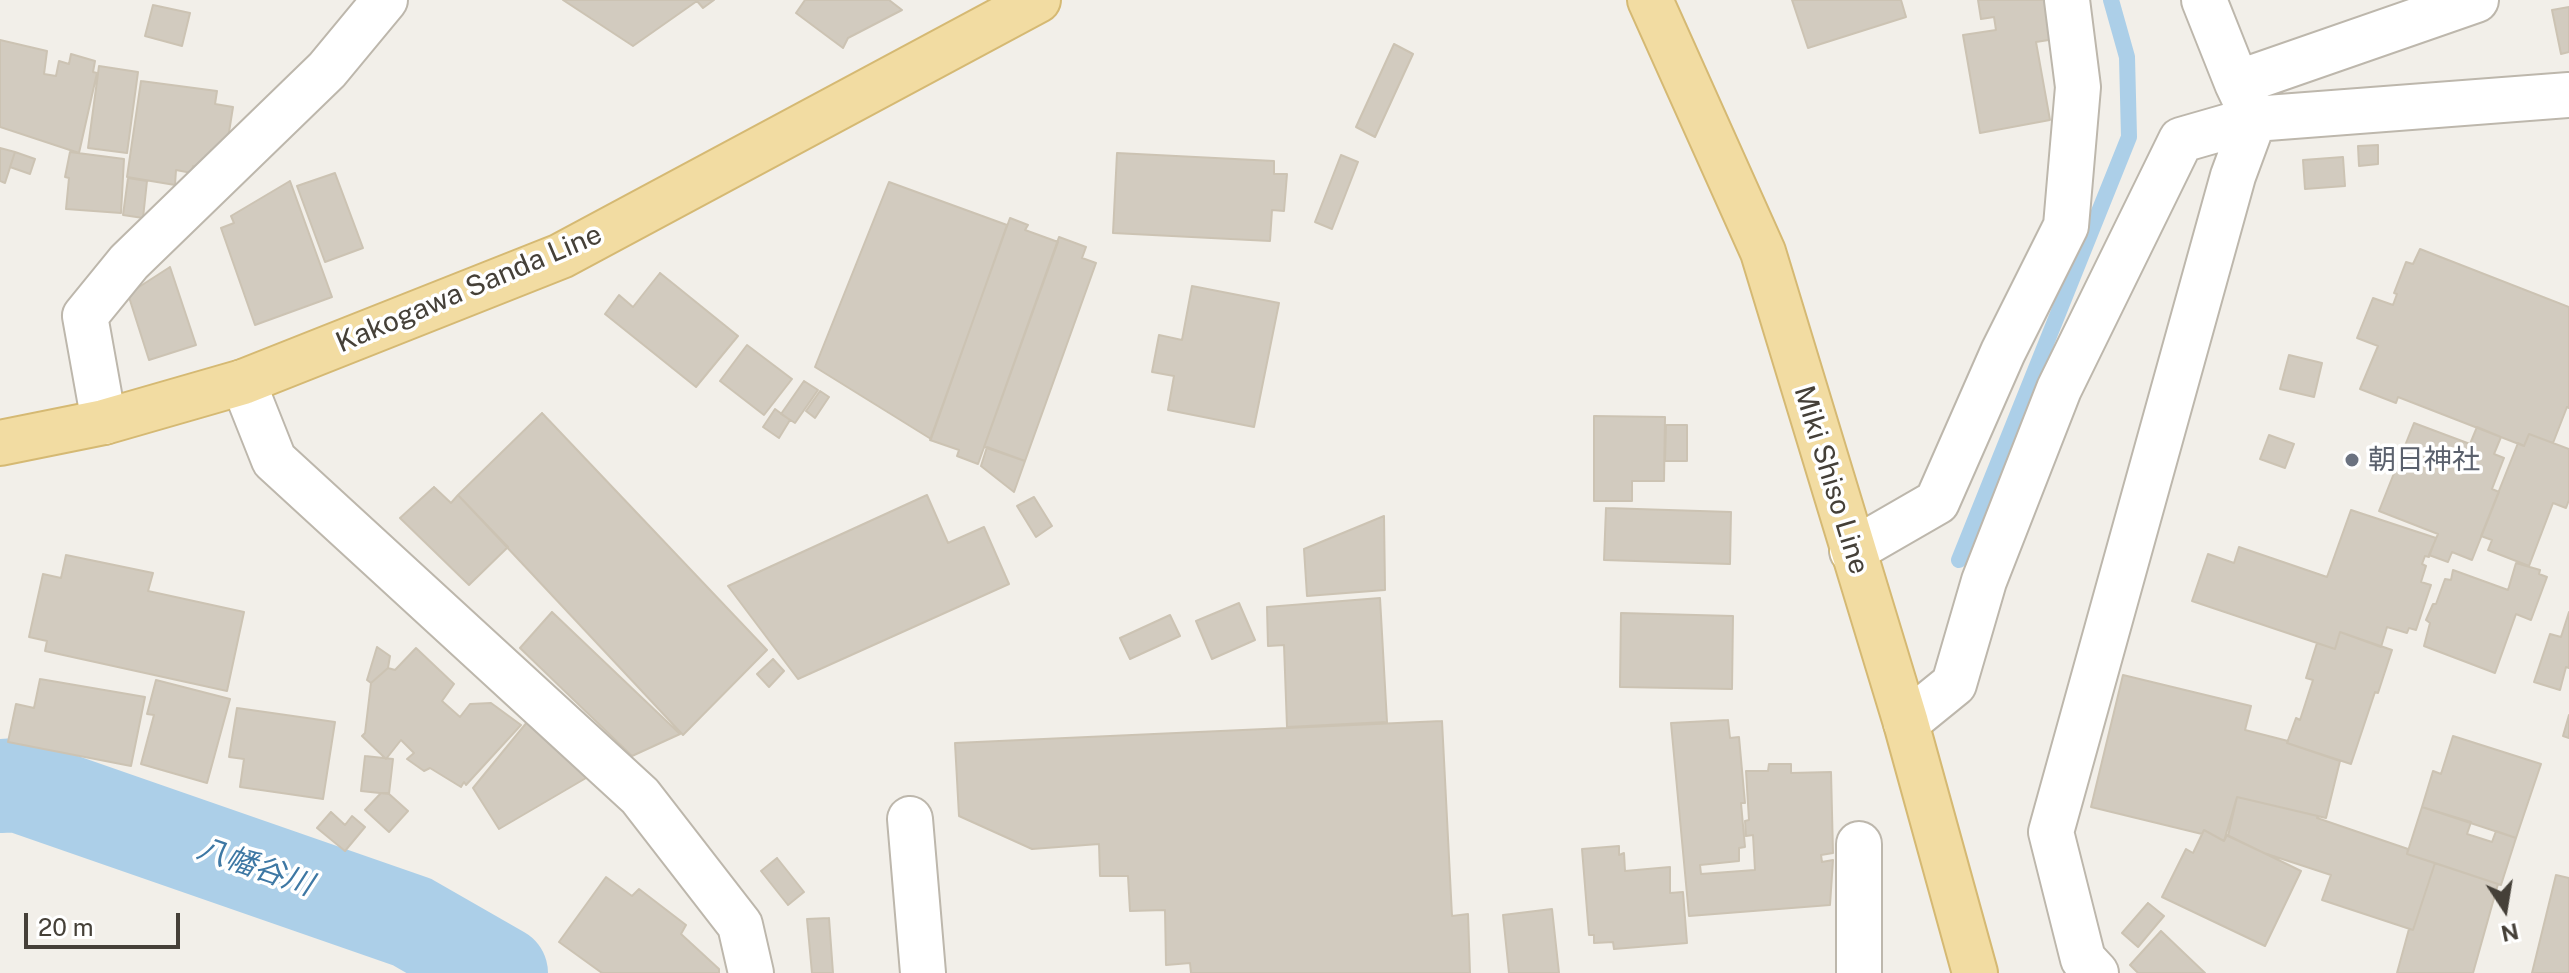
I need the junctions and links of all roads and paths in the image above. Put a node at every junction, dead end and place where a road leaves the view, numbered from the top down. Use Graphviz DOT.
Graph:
graph roads {
  1 [pos="385,0"];
  2 [pos="1038,0"];
  3 [pos="1650,0"];
  4 [pos="2067,0"];
  5 [pos="2204,0"];
  6 [pos="2476,0"];
  7 [pos="2569,95"];
  8 [pos="2246,101"];
  9 [pos="243,382"];
  10 [pos="104,422"];
  11 [pos="0,443"];
  12 [pos="1852,551"];
  13 [pos="1906,723"];
  14 [pos="910,819"];
  15 [pos="1859,844"];
  16 [pos="751,973"];
  17 [pos="923,973"];
  18 [pos="1859,973"];
  19 [pos="1975,973"];
  20 [pos="2096,973"];
  1 -- 10 [label="street"];
  2 -- 9 [label="main road, Kakogawa Sanda Line"];
  3 -- 12 [label="main road, Miki Shiso Line"];
  4 -- 12 [label="street"];
  5 -- 8 [label="street"];
  6 -- 8 [label="street"];
  7 -- 8 [label="street"];
  8 -- 13 [label="street"];
  8 -- 20 [label="street"];
  9 -- 10 [label="main road, Kakogawa Sanda Line"];
  9 -- 16 [label="street"];
  10 -- 11 [label="main road, Kakogawa Sanda Line"];
  12 -- 13 [label="main road, Miki Shiso Line"];
  13 -- 19 [label="main road, Miki Shiso Line"];
  14 -- 17 [label="street"];
  15 -- 18 [label="street"];
}
